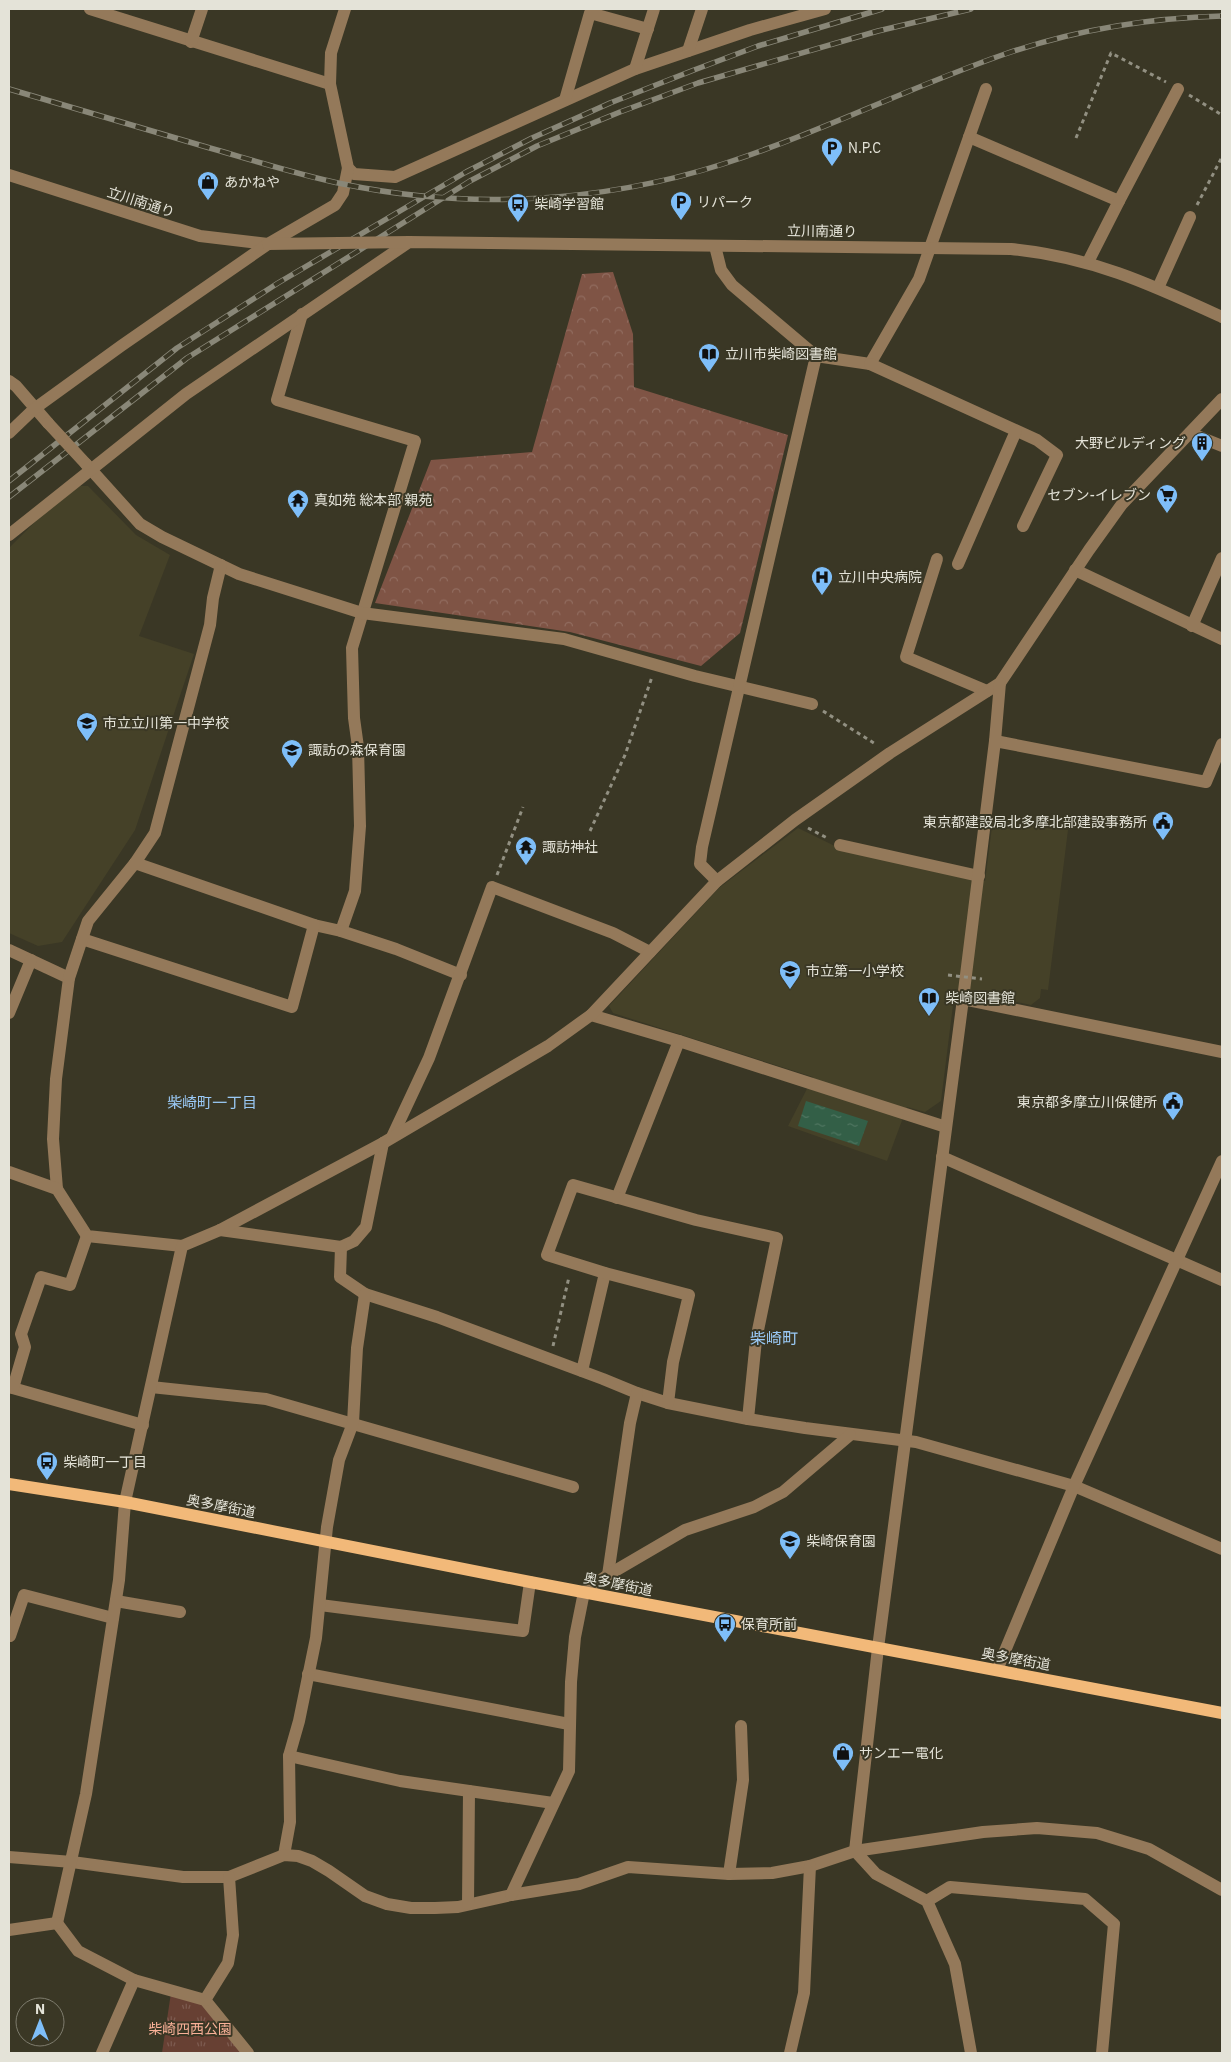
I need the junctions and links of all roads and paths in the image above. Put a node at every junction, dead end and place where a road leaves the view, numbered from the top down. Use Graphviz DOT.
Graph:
graph roads {
  1 [pos="90,9"];
  2 [pos="202,9"];
  3 [pos="345,9"];
  4 [pos="654,9"];
  5 [pos="702,9"];
  6 [pos="825,9"];
  7 [pos="116,13"];
  8 [pos="794,14"];
  9 [pos="648,29"];
  10 [pos="190,42"];
  11 [pos="688,51"];
  12 [pos="1111,53"];
  13 [pos="635,69"];
  14 [pos="330,84"];
  15 [pos="986,89"];
  16 [pos="1178,89"];
  17 [pos="565,100"];
  18 [pos="969,137"];
  19 [pos="1076,138"];
  20 [pos="1222,157"];
  21 [pos="348,168"];
  22 [pos="9,175"];
  23 [pos="1119,201"];
  24 [pos="1190,217"];
  25 [pos="409,242"];
  26 [pos="268,244"];
  27 [pos="715,246"];
  28 [pos="931,248"];
  29 [pos="1088,262"];
  30 [pos="1158,288"];
  31 [pos="302,314"];
  32 [pos="1222,317"];
  33 [pos="816,356"];
  34 [pos="870,364"];
  35 [pos="9,381"];
  36 [pos="1222,399"];
  37 [pos="34,409"];
  38 [pos="1016,431"];
  39 [pos="9,433"];
  40 [pos="1190,433"];
  41 [pos="1222,446"];
  42 [pos="89,467"];
  43 [pos="1023,526"];
  44 [pos="9,535"];
  45 [pos="1222,558"];
  46 [pos="937,560"];
  47 [pos="958,564"];
  48 [pos="221,565"];
  49 [pos="1075,570"];
  50 [pos="362,613"];
  51 [pos="1192,626"];
  52 [pos="1222,639"];
  53 [pos="656,665"];
  54 [pos="1000,683"];
  55 [pos="740,688"];
  56 [pos="986,692"];
  57 [pos="812,704"];
  58 [pos="995,741"];
  59 [pos="1222,744"];
  60 [pos="890,753"];
  61 [pos="523,807"];
  62 [pos="794,820"];
  63 [pos="590,831"];
  64 [pos="840,845"];
  65 [pos="135,863"];
  66 [pos="978,876"];
  67 [pos="717,882"];
  68 [pos="492,887"];
  69 [pos="314,925"];
  70 [pos="341,931"];
  71 [pos="82,939"];
  72 [pos="9,950"];
  73 [pos="650,952"];
  74 [pos="31,960"];
  75 [pos="948,974"];
  76 [pos="461,975"];
  77 [pos="69,978"];
  78 [pos="982,979"];
  79 [pos="963,999"];
  80 [pos="9,1013"];
  81 [pos="591,1014"];
  82 [pos="679,1041"];
  83 [pos="1222,1052"];
  84 [pos="946,1127"];
  85 [pos="388,1140"];
  86 [pos="942,1157"];
  87 [pos="1222,1161"];
  88 [pos="9,1172"];
  89 [pos="57,1189"];
  90 [pos="617,1198"];
  91 [pos="220,1230"];
  92 [pos="87,1236"];
  93 [pos="182,1246"];
  94 [pos="341,1248"];
  95 [pos="1178,1261"];
  96 [pos="572,1264"];
  97 [pos="605,1273"];
  98 [pos="1222,1280"];
  99 [pos="365,1294"];
  100 [pos="549,1358"];
  101 [pos="582,1371"];
  102 [pos="151,1387"];
  103 [pos="11,1388"];
  104 [pos="636,1393"];
  105 [pos="668,1403"];
  106 [pos="748,1419"];
  107 [pos="353,1423"];
  108 [pos="143,1425"];
  109 [pos="850,1435"];
  110 [pos="905,1441"];
  111 [pos="9,1484"];
  112 [pos="1074,1486"];
  113 [pos="573,1487"];
  114 [pos="125,1502"];
  115 [pos="326,1543"];
  116 [pos="1222,1549"];
  117 [pos="608,1575"];
  118 [pos="530,1582"];
  119 [pos="584,1592"];
  120 [pos="116,1601"];
  121 [pos="320,1605"];
  122 [pos="180,1612"];
  123 [pos="114,1618"];
  124 [pos="10,1636"];
  125 [pos="878,1648"];
  126 [pos="997,1670"];
  127 [pos="308,1674"];
  128 [pos="1222,1713"];
  129 [pos="569,1724"];
  130 [pos="741,1726"];
  131 [pos="289,1756"];
  132 [pos="469,1791"];
  133 [pos="554,1803"];
  134 [pos="855,1851"];
  135 [pos="284,1855"];
  136 [pos="9,1857"];
  137 [pos="72,1862"];
  138 [pos="810,1866"];
  139 [pos="729,1874"];
  140 [pos="229,1877"];
  141 [pos="1222,1890"];
  142 [pos="511,1895"];
  143 [pos="927,1901"];
  144 [pos="468,1904"];
  145 [pos="57,1923"];
  146 [pos="9,1930"];
  147 [pos="134,1980"];
  148 [pos="205,2000"];
  149 [pos="102,2053"];
  150 [pos="248,2053"];
  151 [pos="790,2053"];
  152 [pos="971,2053"];
  153 [pos="1102,2053"];
  1 -- 7 [label="street"];
  2 -- 10 [label="street"];
  3 -- 14 [label="street"];
  4 -- 9 [label="street"];
  5 -- 11 [label="street"];
  6 -- 8 [label="street"];
  7 -- 10 [label="street"];
  8 -- 11 [label="street"];
  9 -- 13 [label="street"];
  9 -- 17 [label="street"];
  10 -- 14 [label="street"];
  11 -- 13 [label="street"];
  12 -- 19 [label="path"];
  13 -- 17 [label="street"];
  14 -- 21 [label="street"];
  15 -- 18 [label="street"];
  16 -- 23 [label="street"];
  17 -- 21 [label="street"];
  18 -- 23 [label="street"];
  18 -- 28 [label="street"];
  20 -- 24 [label="path"];
  21 -- 26 [label="street"];
  22 -- 26 [label="street, 立川南通り"];
  23 -- 29 [label="street"];
  24 -- 30 [label="street"];
  25 -- 26 [label="street, 立川南通り, bridge"];
  25 -- 27 [label="street, 立川南通り"];
  25 -- 31 [label="street"];
  26 -- 37 [label="street"];
  27 -- 28 [label="street, 立川南通り"];
  27 -- 33 [label="street"];
  28 -- 29 [label="street, 立川南通り"];
  28 -- 34 [label="street"];
  29 -- 30 [label="street, 立川南通り"];
  30 -- 32 [label="street, 立川南通り"];
  31 -- 42 [label="street"];
  31 -- 50 [label="street"];
  33 -- 34 [label="street"];
  33 -- 55 [label="street"];
  34 -- 38 [label="street"];
  35 -- 37 [label="street"];
  36 -- 40 [label="street"];
  37 -- 39 [label="street"];
  37 -- 42 [label="street, bridge"];
  38 -- 43 [label="street"];
  38 -- 47 [label="street"];
  40 -- 41 [label="street"];
  40 -- 49 [label="street"];
  42 -- 44 [label="street"];
  42 -- 48 [label="street"];
  45 -- 51 [label="street"];
  46 -- 56 [label="street"];
  48 -- 50 [label="street"];
  48 -- 65 [label="street"];
  49 -- 51 [label="street"];
  49 -- 54 [label="street"];
  50 -- 53 [label="street"];
  50 -- 70 [label="street"];
  51 -- 52 [label="street"];
  53 -- 55 [label="street"];
  53 -- 63 [label="path"];
  54 -- 56 [label="street"];
  54 -- 58 [label="street"];
  55 -- 57 [label="street"];
  55 -- 67 [label="street"];
  56 -- 60 [label="street"];
  57 -- 60 [label="path"];
  58 -- 59 [label="street"];
  58 -- 66 [label="street"];
  60 -- 62 [label="street"];
  61 -- 68 [label="path"];
  62 -- 64 [label="path"];
  62 -- 67 [label="street"];
  64 -- 66 [label="street"];
  65 -- 69 [label="street"];
  65 -- 71 [label="street"];
  66 -- 79 [label="street"];
  67 -- 73 [label="street"];
  68 -- 73 [label="street"];
  68 -- 76 [label="street"];
  69 -- 70 [label="street"];
  69 -- 71 [label="street"];
  70 -- 76 [label="street"];
  71 -- 77 [label="street"];
  72 -- 74 [label="street"];
  73 -- 81 [label="street"];
  74 -- 77 [label="street"];
  74 -- 80 [label="street"];
  75 -- 78 [label="path, bridge"];
  76 -- 85 [label="street"];
  77 -- 89 [label="street"];
  79 -- 83 [label="street"];
  79 -- 84 [label="street"];
  81 -- 82 [label="street"];
  81 -- 85 [label="street"];
  82 -- 84 [label="street"];
  82 -- 90 [label="street"];
  84 -- 86 [label="street"];
  85 -- 91 [label="street"];
  85 -- 94 [label="street"];
  86 -- 95 [label="street"];
  86 -- 110 [label="street"];
  87 -- 95 [label="street"];
  88 -- 89 [label="street"];
  89 -- 92 [label="street"];
  90 -- 96 [label="street"];
  90 -- 106 [label="street"];
  91 -- 93 [label="street"];
  91 -- 94 [label="street"];
  92 -- 93 [label="street"];
  92 -- 103 [label="street"];
  93 -- 102 [label="street"];
  94 -- 99 [label="street"];
  95 -- 98 [label="street"];
  95 -- 112 [label="street"];
  96 -- 97 [label="street"];
  96 -- 100 [label="path"];
  97 -- 101 [label="street"];
  97 -- 105 [label="street"];
  99 -- 100 [label="street"];
  99 -- 107 [label="street"];
  100 -- 101 [label="street"];
  101 -- 104 [label="street"];
  102 -- 107 [label="street"];
  102 -- 108 [label="street"];
  103 -- 108 [label="street"];
  104 -- 105 [label="street"];
  104 -- 117 [label="street"];
  105 -- 106 [label="street"];
  106 -- 109 [label="street"];
  107 -- 113 [label="street"];
  107 -- 115 [label="street"];
  108 -- 114 [label="street"];
  109 -- 110 [label="street"];
  109 -- 117 [label="street"];
  110 -- 112 [label="street"];
  110 -- 125 [label="street"];
  111 -- 114 [label="main road, 奥多摩街道"];
  112 -- 116 [label="street"];
  112 -- 126 [label="street"];
  114 -- 115 [label="main road, 奥多摩街道"];
  114 -- 120 [label="street"];
  115 -- 118 [label="main road, 奥多摩街道"];
  115 -- 121 [label="street"];
  117 -- 119 [label="street"];
  118 -- 119 [label="main road, 奥多摩街道"];
  118 -- 121 [label="street"];
  119 -- 125 [label="main road, 奥多摩街道"];
  119 -- 129 [label="street"];
  120 -- 122 [label="street"];
  120 -- 123 [label="street"];
  121 -- 127 [label="street"];
  123 -- 124 [label="street"];
  123 -- 137 [label="street"];
  125 -- 126 [label="main road, 奥多摩街道"];
  125 -- 134 [label="street"];
  126 -- 128 [label="main road, 奥多摩街道"];
  127 -- 129 [label="street"];
  127 -- 131 [label="street"];
  129 -- 133 [label="street"];
  130 -- 139 [label="street"];
  131 -- 132 [label="street"];
  131 -- 135 [label="street"];
  132 -- 133 [label="street"];
  132 -- 144 [label="street"];
  133 -- 142 [label="street"];
  134 -- 138 [label="street"];
  134 -- 141 [label="street"];
  134 -- 143 [label="street"];
  135 -- 140 [label="street"];
  135 -- 144 [label="street"];
  136 -- 137 [label="street"];
  137 -- 140 [label="street"];
  137 -- 145 [label="street"];
  138 -- 139 [label="street"];
  138 -- 151 [label="street"];
  139 -- 142 [label="street"];
  140 -- 148 [label="street"];
  142 -- 144 [label="street"];
  143 -- 152 [label="street"];
  143 -- 153 [label="street"];
  145 -- 146 [label="street"];
  145 -- 147 [label="street"];
  147 -- 148 [label="street"];
  147 -- 149 [label="street"];
  148 -- 150 [label="street"];
}
